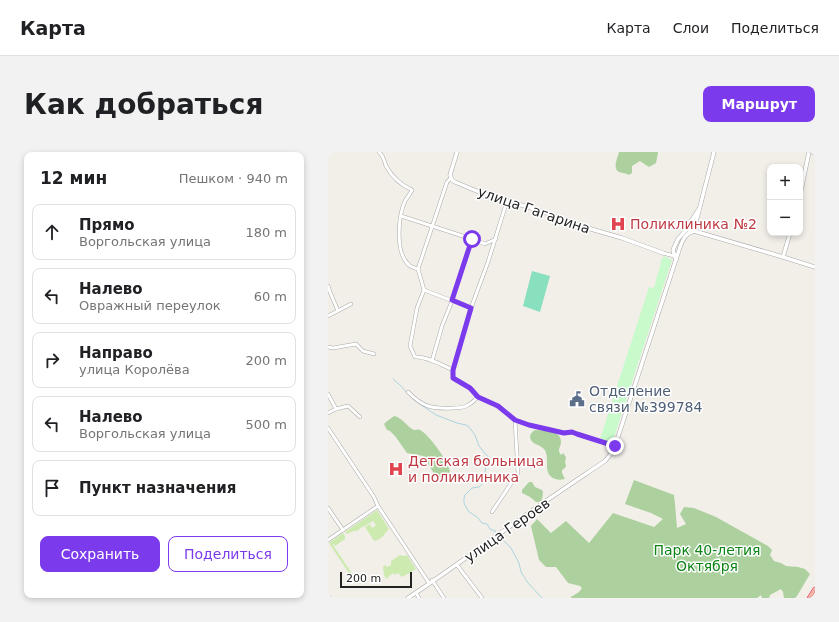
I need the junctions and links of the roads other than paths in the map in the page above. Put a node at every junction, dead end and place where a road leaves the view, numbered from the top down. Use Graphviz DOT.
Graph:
graph roads {
  1 [pos="379,152"];
  2 [pos="457,152"];
  3 [pos="714,152"];
  4 [pos="811,152"];
  5 [pos="815,153"];
  6 [pos="451,178"];
  7 [pos="803,183"];
  8 [pos="507,201"];
  9 [pos="700,208"];
  10 [pos="401,216"];
  11 [pos="690,223"];
  12 [pos="432,226"];
  13 [pos="692,229"];
  14 [pos="789,236"];
  15 [pos="472,239"];
  16 [pos="496,239"];
  17 [pos="680,247"];
  18 [pos="673,250"];
  19 [pos="663,254"];
  20 [pos="675,257"];
  21 [pos="783,257"];
  22 [pos="815,267"];
  23 [pos="418,269"];
  24 [pos="328,286"];
  25 [pos="424,290"];
  26 [pos="452,300"];
  27 [pos="351,304"];
  28 [pos="471,308"];
  29 [pos="338,311"];
  30 [pos="328,316"];
  31 [pos="328,347"];
  32 [pos="374,354"];
  33 [pos="432,361"];
  34 [pos="453,370"];
  35 [pos="408,392"];
  36 [pos="328,394"];
  37 [pos="478,397"];
  38 [pos="336,409"];
  39 [pos="328,414"];
  40 [pos="360,417"];
  41 [pos="515,420"];
  42 [pos="328,428"];
  43 [pos="615,446"];
  44 [pos="378,506"];
  45 [pos="328,508"];
  46 [pos="492,512"];
  47 [pos="343,530"];
  48 [pos="328,540"];
  49 [pos="457,565"];
  50 [pos="431,582"];
  51 [pos="815,590"];
  52 [pos="416,593"];
  53 [pos="408,598"];
  54 [pos="419,598"];
  55 [pos="444,598"];
  56 [pos="482,598"];
  57 [pos="810,598"];
  1 -- 10 [label="street"];
  2 -- 6 [label="street"];
  3 -- 9 [label="street"];
  4 -- 5 [label="street"];
  4 -- 7 [label="street"];
  6 -- 8 [label="street, улица Гагарина"];
  6 -- 12 [label="street"];
  8 -- 16 [label="street"];
  8 -- 19 [label="street, улица Гагарина"];
  9 -- 11 [label="street"];
  9 -- 13 [label="street"];
  10 -- 12 [label="street"];
  10 -- 23 [label="street"];
  11 -- 13 [label="street"];
  11 -- 13 [label="street"];
  12 -- 15 [label="street"];
  12 -- 23 [label="street"];
  13 -- 17 [label="street"];
  13 -- 18 [label="street"];
  13 -- 21 [label="street"];
  14 -- 21 [label="street"];
  15 -- 16 [label="street"];
  15 -- 26 [label="street"];
  16 -- 28 [label="street"];
  17 -- 18 [label="street"];
  17 -- 20 [label="street"];
  18 -- 19 [label="street"];
  18 -- 20 [label="street"];
  19 -- 20 [label="street, улица Гагарина"];
  20 -- 43 [label="street"];
  21 -- 22 [label="street"];
  23 -- 25 [label="street"];
  24 -- 29 [label="street"];
  25 -- 26 [label="street"];
  25 -- 33 [label="street"];
  26 -- 28 [label="street"];
  26 -- 33 [label="street"];
  27 -- 29 [label="street"];
  28 -- 34 [label="street"];
  29 -- 30 [label="street"];
  31 -- 32 [label="street"];
  33 -- 34 [label="street"];
  34 -- 37 [label="street"];
  35 -- 37 [label="street"];
  36 -- 38 [label="street"];
  37 -- 41 [label="street"];
  38 -- 39 [label="street"];
  38 -- 40 [label="street"];
  41 -- 43 [label="street"];
  41 -- 46 [label="street"];
  42 -- 44 [label="street"];
  43 -- 49 [label="street, улица Героев"];
  44 -- 47 [label="street"];
  44 -- 50 [label="street"];
  45 -- 47 [label="street"];
  47 -- 48 [label="street"];
  49 -- 50 [label="street, улица Героев"];
  49 -- 56 [label="street"];
  50 -- 52 [label="street, улица Героев"];
  50 -- 55 [label="street"];
  51 -- 57 [label="highway"];
  52 -- 53 [label="street, улица Героев"];
  52 -- 54 [label="street"];
}
